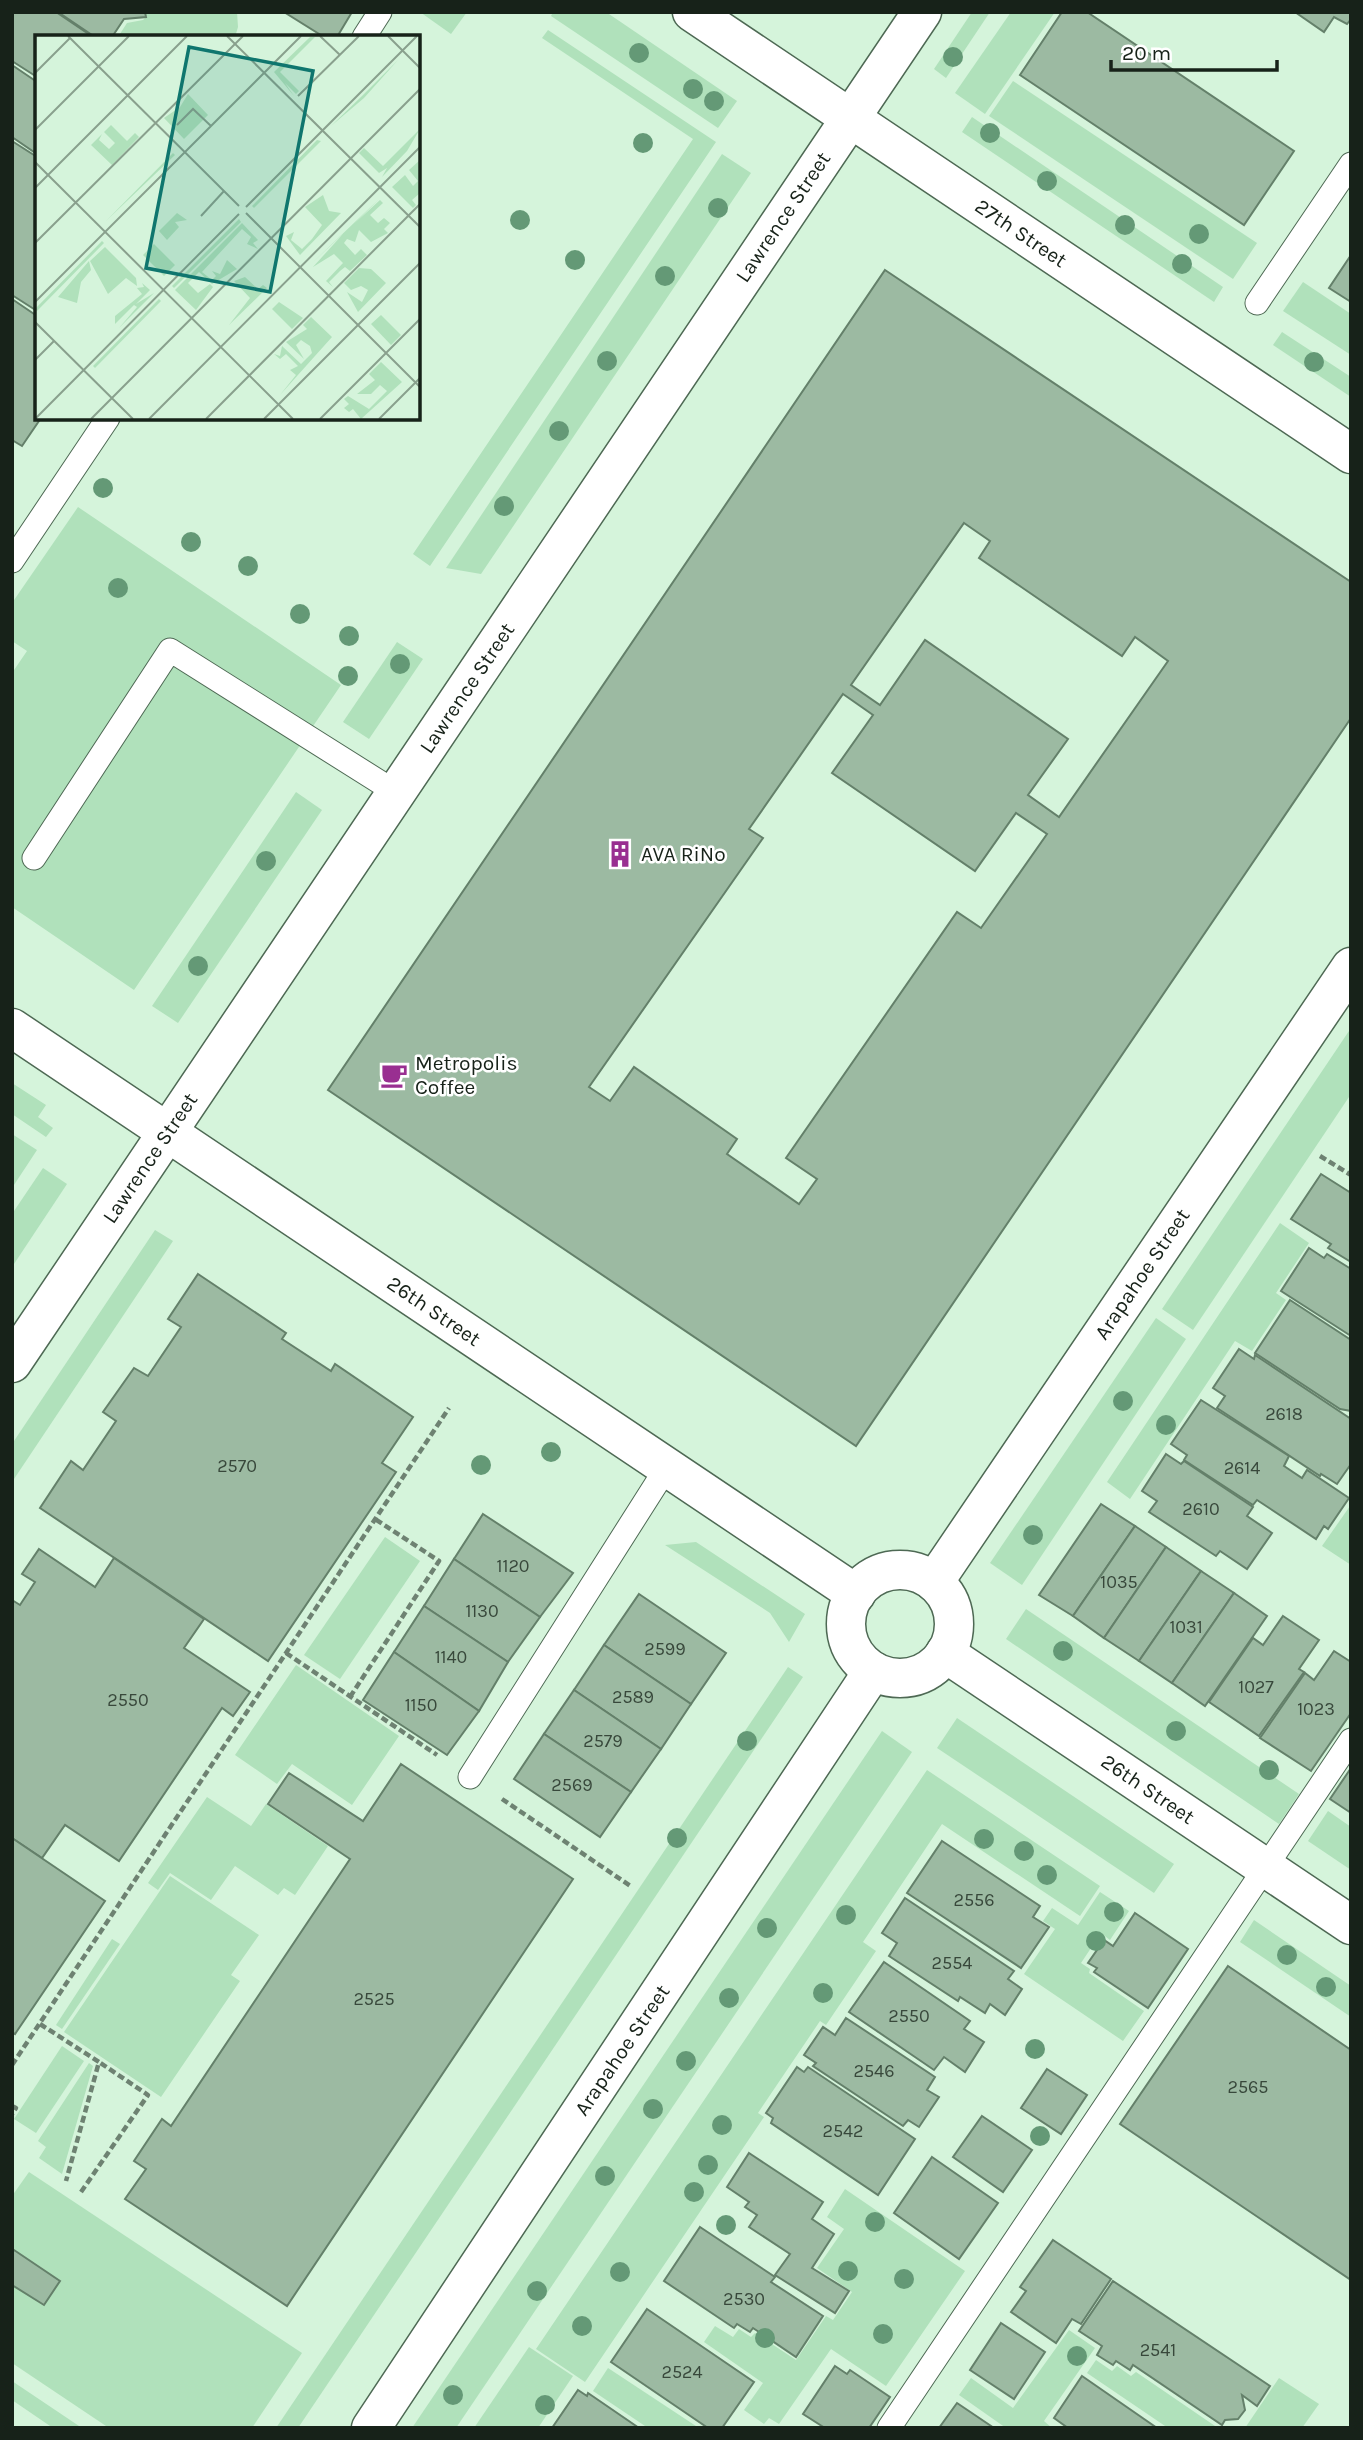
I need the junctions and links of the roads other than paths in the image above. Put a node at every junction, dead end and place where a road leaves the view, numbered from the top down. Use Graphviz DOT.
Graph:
graph roads {
  1 [pos="380,12"];
  2 [pos="692,12"];
  3 [pos="922,12"];
  4 [pos="365,35"];
  5 [pos="849,118"];
  6 [pos="1351,164"];
  7 [pos="1257,303"];
  8 [pos="107,420"];
  9 [pos="1351,454"];
  10 [pos="12,561"];
  11 [pos="397,793"];
  12 [pos="34,858"];
  13 [pos="1351,967"];
  14 [pos="12,1028"];
  15 [pos="168,1133"];
  16 [pos="12,1363"];
  17 [pos="667,1467"];
  18 [pos="934,1582"];
  19 [pos="856,1594"];
  20 [pos="945,1653"];
  21 [pos="873,1671"];
  22 [pos="1351,1740"];
  23 [pos="470,1777"];
  24 [pos="1265,1868"];
  25 [pos="1351,1925"];
  26 [pos="370,2428"];
  27 [pos="889,2428"];
  1 -- 4 [label="lane"];
  2 -- 5 [label="street, 27th Street"];
  3 -- 5 [label="street, Lawrence Street"];
  5 -- 9 [label="street, 27th Street"];
  5 -- 11 [label="street, Lawrence Street"];
  6 -- 7 [label="lane"];
  8 -- 10 [label="lane"];
  11 -- 12 [label="lane"];
  11 -- 15 [label="street, Lawrence Street"];
  13 -- 18 [label="street, Arapahoe Street"];
  14 -- 15 [label="street, 26th Street"];
  15 -- 16 [label="street, Lawrence Street"];
  15 -- 17 [label="street, 26th Street"];
  17 -- 19 [label="street, 26th Street"];
  17 -- 23 [label="lane"];
  18 -- 19 [label="street"];
  18 -- 20 [label="street"];
  19 -- 21 [label="street"];
  20 -- 21 [label="street"];
  20 -- 24 [label="street, 26th Street"];
  21 -- 26 [label="street, Arapahoe Street"];
  22 -- 24 [label="lane"];
  24 -- 25 [label="street, 26th Street"];
  24 -- 27 [label="lane"];
}
